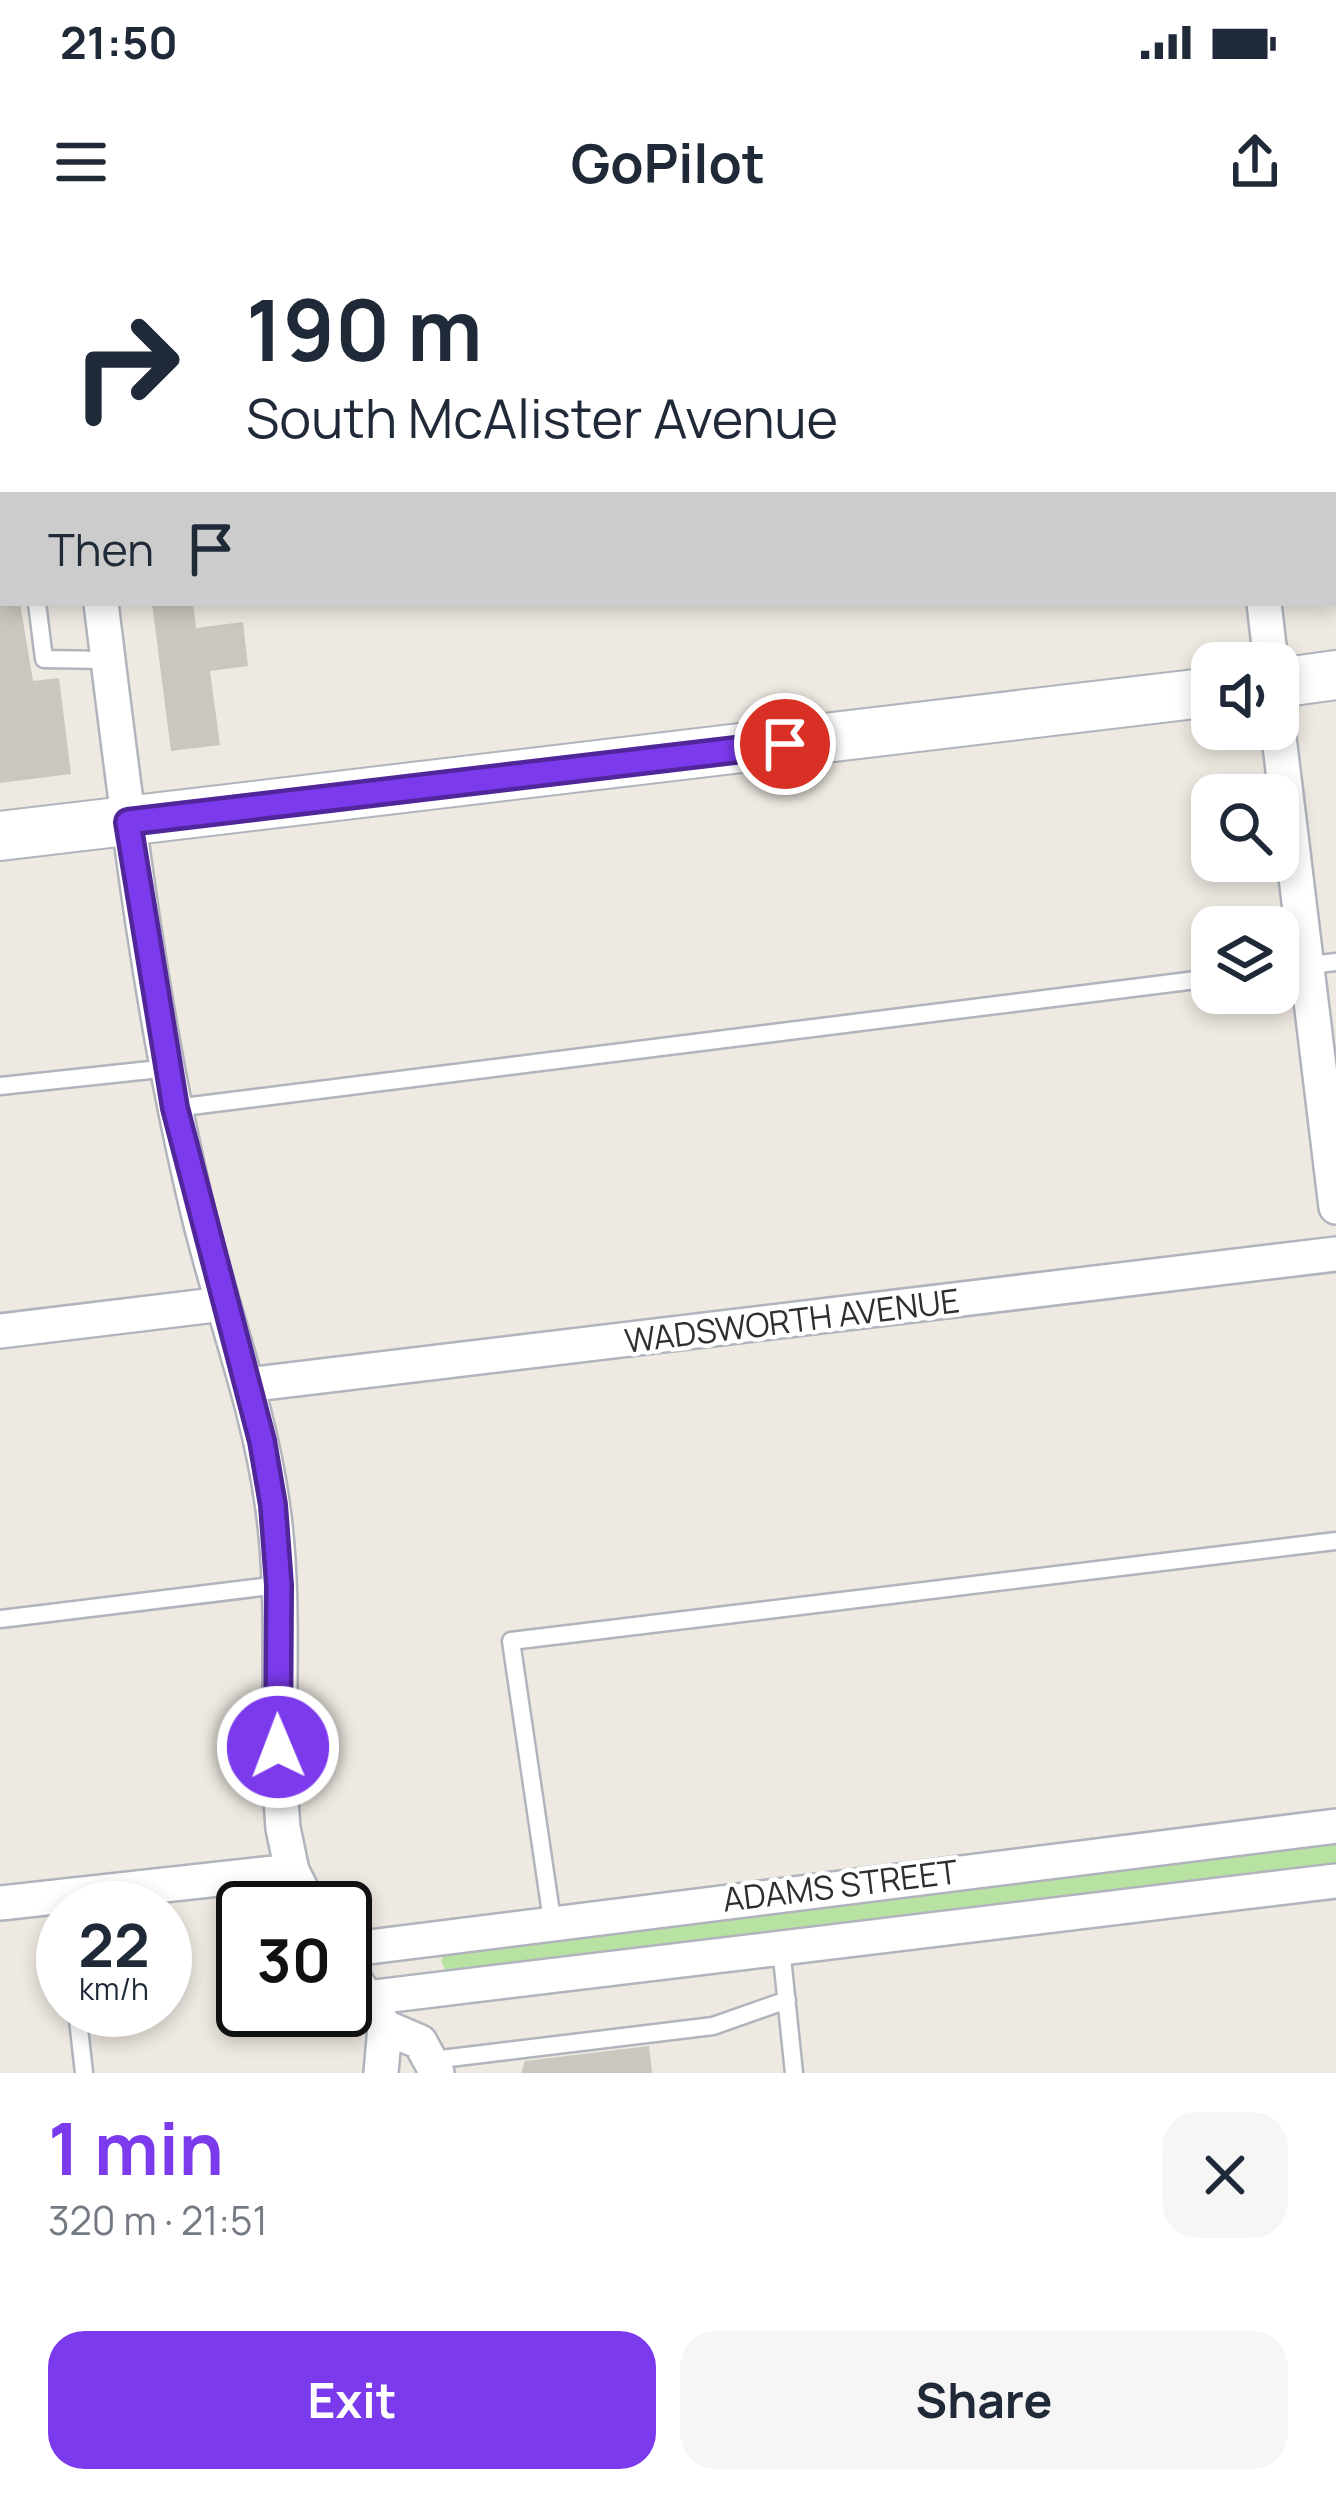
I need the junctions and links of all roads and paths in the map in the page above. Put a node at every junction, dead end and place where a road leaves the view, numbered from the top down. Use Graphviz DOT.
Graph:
graph roads {
  1 [pos="38,606"];
  2 [pos="100,606"];
  3 [pos="1264,606"];
  4 [pos="1269,642"];
  5 [pos="108,660"];
  6 [pos="1336,675"];
  7 [pos="1299,680"];
  8 [pos="1191,695"];
  9 [pos="1281,750"];
  10 [pos="128,822"];
  11 [pos="0,836"];
  12 [pos="1307,966"];
  13 [pos="1191,981"];
  14 [pos="169,1068"];
  15 [pos="0,1086"];
  16 [pos="175,1108"];
  17 [pos="1336,1207"];
  18 [pos="1336,1254"];
  19 [pos="223,1304"];
  20 [pos="0,1331"];
  21 [pos="247,1385"];
  22 [pos="1336,1541"];
  23 [pos="279,1585"];
  24 [pos="0,1619"];
  25 [pos="1336,1826"];
  26 [pos="292,1871"];
  27 [pos="297,1881"];
  28 [pos="1336,1881"];
  29 [pos="192,1884"];
  30 [pos="36,1902"];
  31 [pos="0,1903"];
  32 [pos="552,1920"];
  33 [pos="372,1946"];
  34 [pos="781,1948"];
  35 [pos="787,2000"];
  36 [pos="372,2007"];
  37 [pos="376,2013"];
  38 [pos="80,2037"];
  39 [pos="435,2066"];
  40 [pos="84,2073"];
  41 [pos="381,2073"];
  42 [pos="794,2073"];
  1 -- 5 [label="lane"];
  2 -- 5 [label="street"];
  3 -- 4 [label="street"];
  5 -- 10 [label="street"];
  6 -- 7 [label="street"];
  8 -- 10 [label="street"];
  9 -- 12 [label="street"];
  10 -- 11 [label="street"];
  10 -- 14 [label="street"];
  12 -- 17 [label="street"];
  13 -- 16 [label="lane"];
  14 -- 15 [label="lane"];
  14 -- 16 [label="street"];
  16 -- 19 [label="street"];
  18 -- 21 [label="street, WADSWORTH AVENUE"];
  19 -- 20 [label="street"];
  19 -- 21 [label="street"];
  21 -- 23 [label="street"];
  22 -- 32 [label="lane"];
  23 -- 24 [label="lane"];
  23 -- 26 [label="street"];
  25 -- 32 [label="street, ADAMS STREET"];
  26 -- 27 [label="street"];
  26 -- 29 [label="street"];
  28 -- 34 [label="street, ADAMS STREET"];
  30 -- 31 [label="street"];
  32 -- 33 [label="street, ADAMS STREET"];
  34 -- 35 [label="lane"];
  34 -- 37 [label="street, ADAMS STREET"];
  35 -- 39 [label="lane"];
  35 -- 42 [label="lane"];
  36 -- 37 [label="street"];
  37 -- 39 [label="street"];
  37 -- 41 [label="street"];
  38 -- 40 [label="lane"];
}
